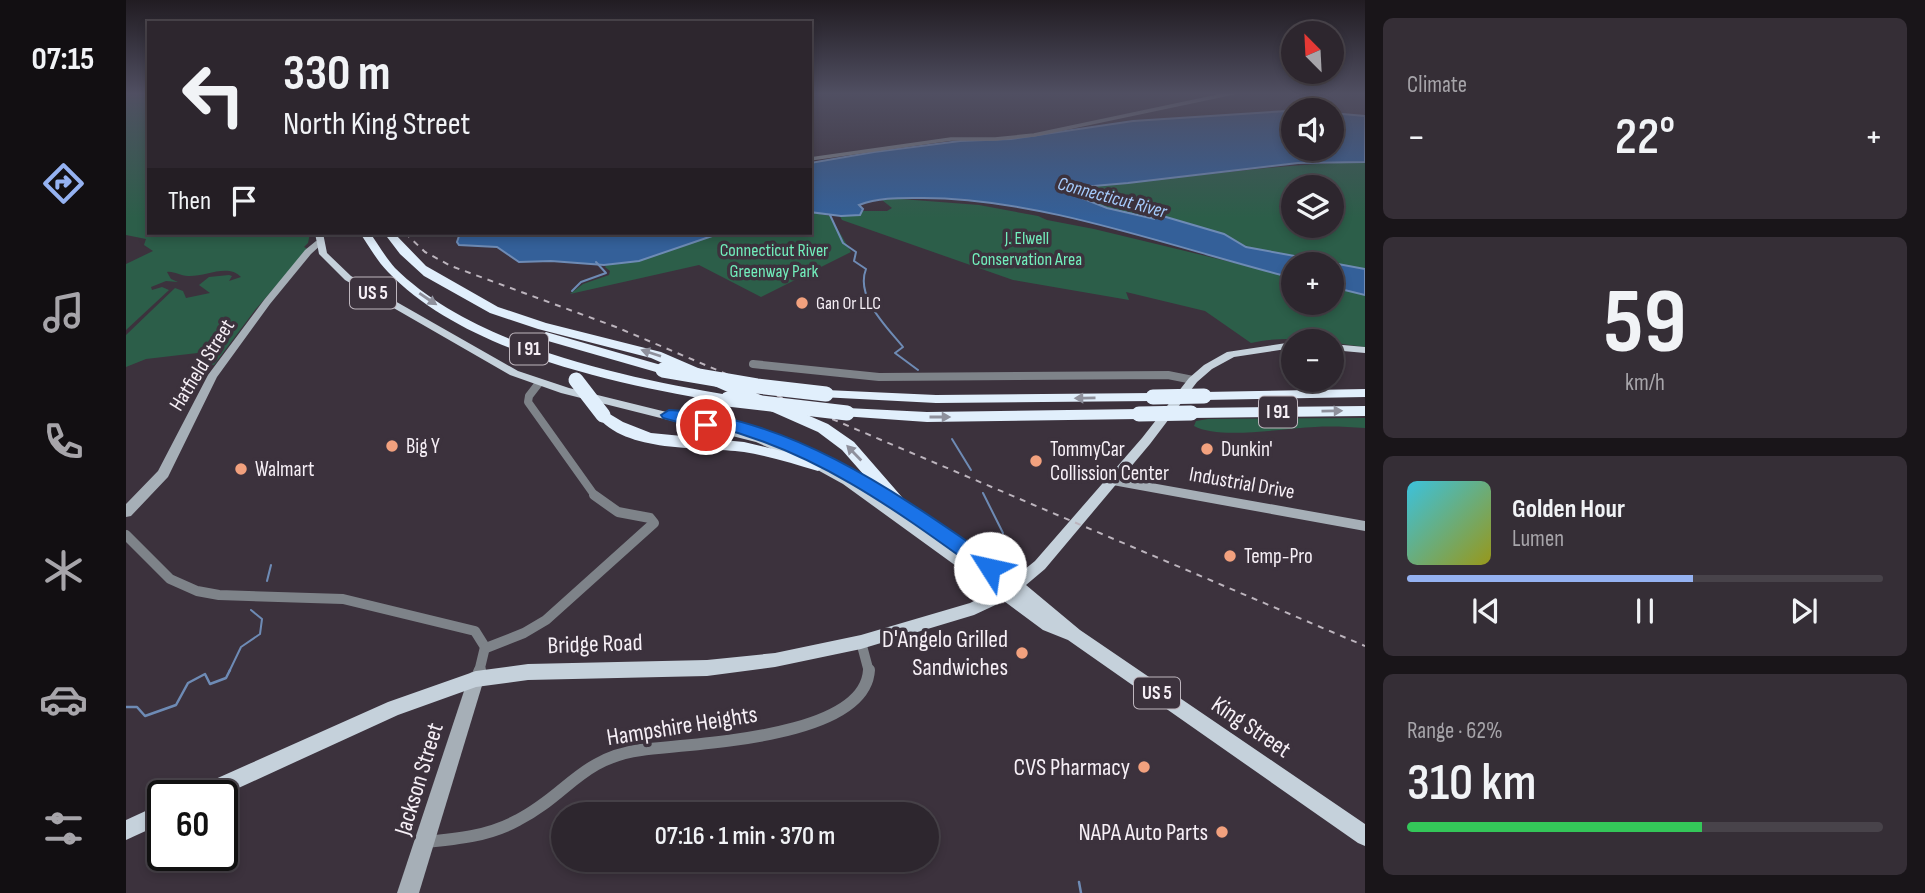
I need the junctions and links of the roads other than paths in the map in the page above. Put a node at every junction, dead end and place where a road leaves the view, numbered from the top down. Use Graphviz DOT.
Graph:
graph roads {
  1 [pos="1036,135"];
  2 [pos="812,159"];
  3 [pos="366,235"];
  4 [pos="391,235"];
  5 [pos="319,238"];
  6 [pos="421,268"];
  7 [pos="449,312"];
  8 [pos="1281,346"];
  9 [pos="1344,348"];
  10 [pos="1365,350"];
  11 [pos="753,364"];
  12 [pos="1193,380"];
  13 [pos="539,383"];
  14 [pos="1365,393"];
  15 [pos="1365,411"];
  16 [pos="669,415"];
  17 [pos="818,464"];
  18 [pos="1112,481"];
  19 [pos="899,504"];
  20 [pos="126,512"];
  21 [pos="1365,526"];
  22 [pos="126,536"];
  23 [pos="1011,590"];
  24 [pos="861,642"];
  25 [pos="486,648"];
  26 [pos="476,679"];
  27 [pos="235,780"];
  28 [pos="147,820"];
  29 [pos="126,830"];
  30 [pos="1365,836"];
  31 [pos="425,842"];
  32 [pos="408,893"];
  1 -- 2 [label="street"];
  3 -- 7 [label="highway, I 91, one-way"];
  4 -- 6 [label="highway, I 91"];
  5 -- 13 [label="main road, US 5"];
  5 -- 20 [label="street, Hatfield Street"];
  14 -- 6 [label="highway, I 91, one-way, bridge"];
  19 -- 6 [label="highway, one-way"];
  7 -- 15 [label="highway, I 91, one-way, bridge"];
  7 -- 17 [label="highway, bridge"];
  8 -- 12 [label="main road, Bridge Road"];
  9 -- 10 [label="main road"];
  11 -- 12 [label="street"];
  12 -- 18 [label="main road, Bridge Road"];
  13 -- 16 [label="main road, US 5"];
  13 -- 25 [label="street"];
  16 -- 17 [label="main road, US 5"];
  16 -- 19 [label="main road, US 5"];
  17 -- 23 [label="main road, US 5"];
  18 -- 21 [label="street, Industrial Drive"];
  18 -- 23 [label="main road, Bridge Road"];
  19 -- 23 [label="main road, US 5"];
  22 -- 25 [label="street"];
  23 -- 24 [label="main road, Bridge Road"];
  23 -- 30 [label="main road, King Street / US 5"];
  24 -- 26 [label="main road, Bridge Road"];
  24 -- 31 [label="street, Hampshire Heights"];
  25 -- 26 [label="street"];
  26 -- 27 [label="main road, Bridge Road"];
  26 -- 31 [label="street, Jackson Street"];
  28 -- 29 [label="main road"];
  31 -- 32 [label="street, Jackson Street"];
}
